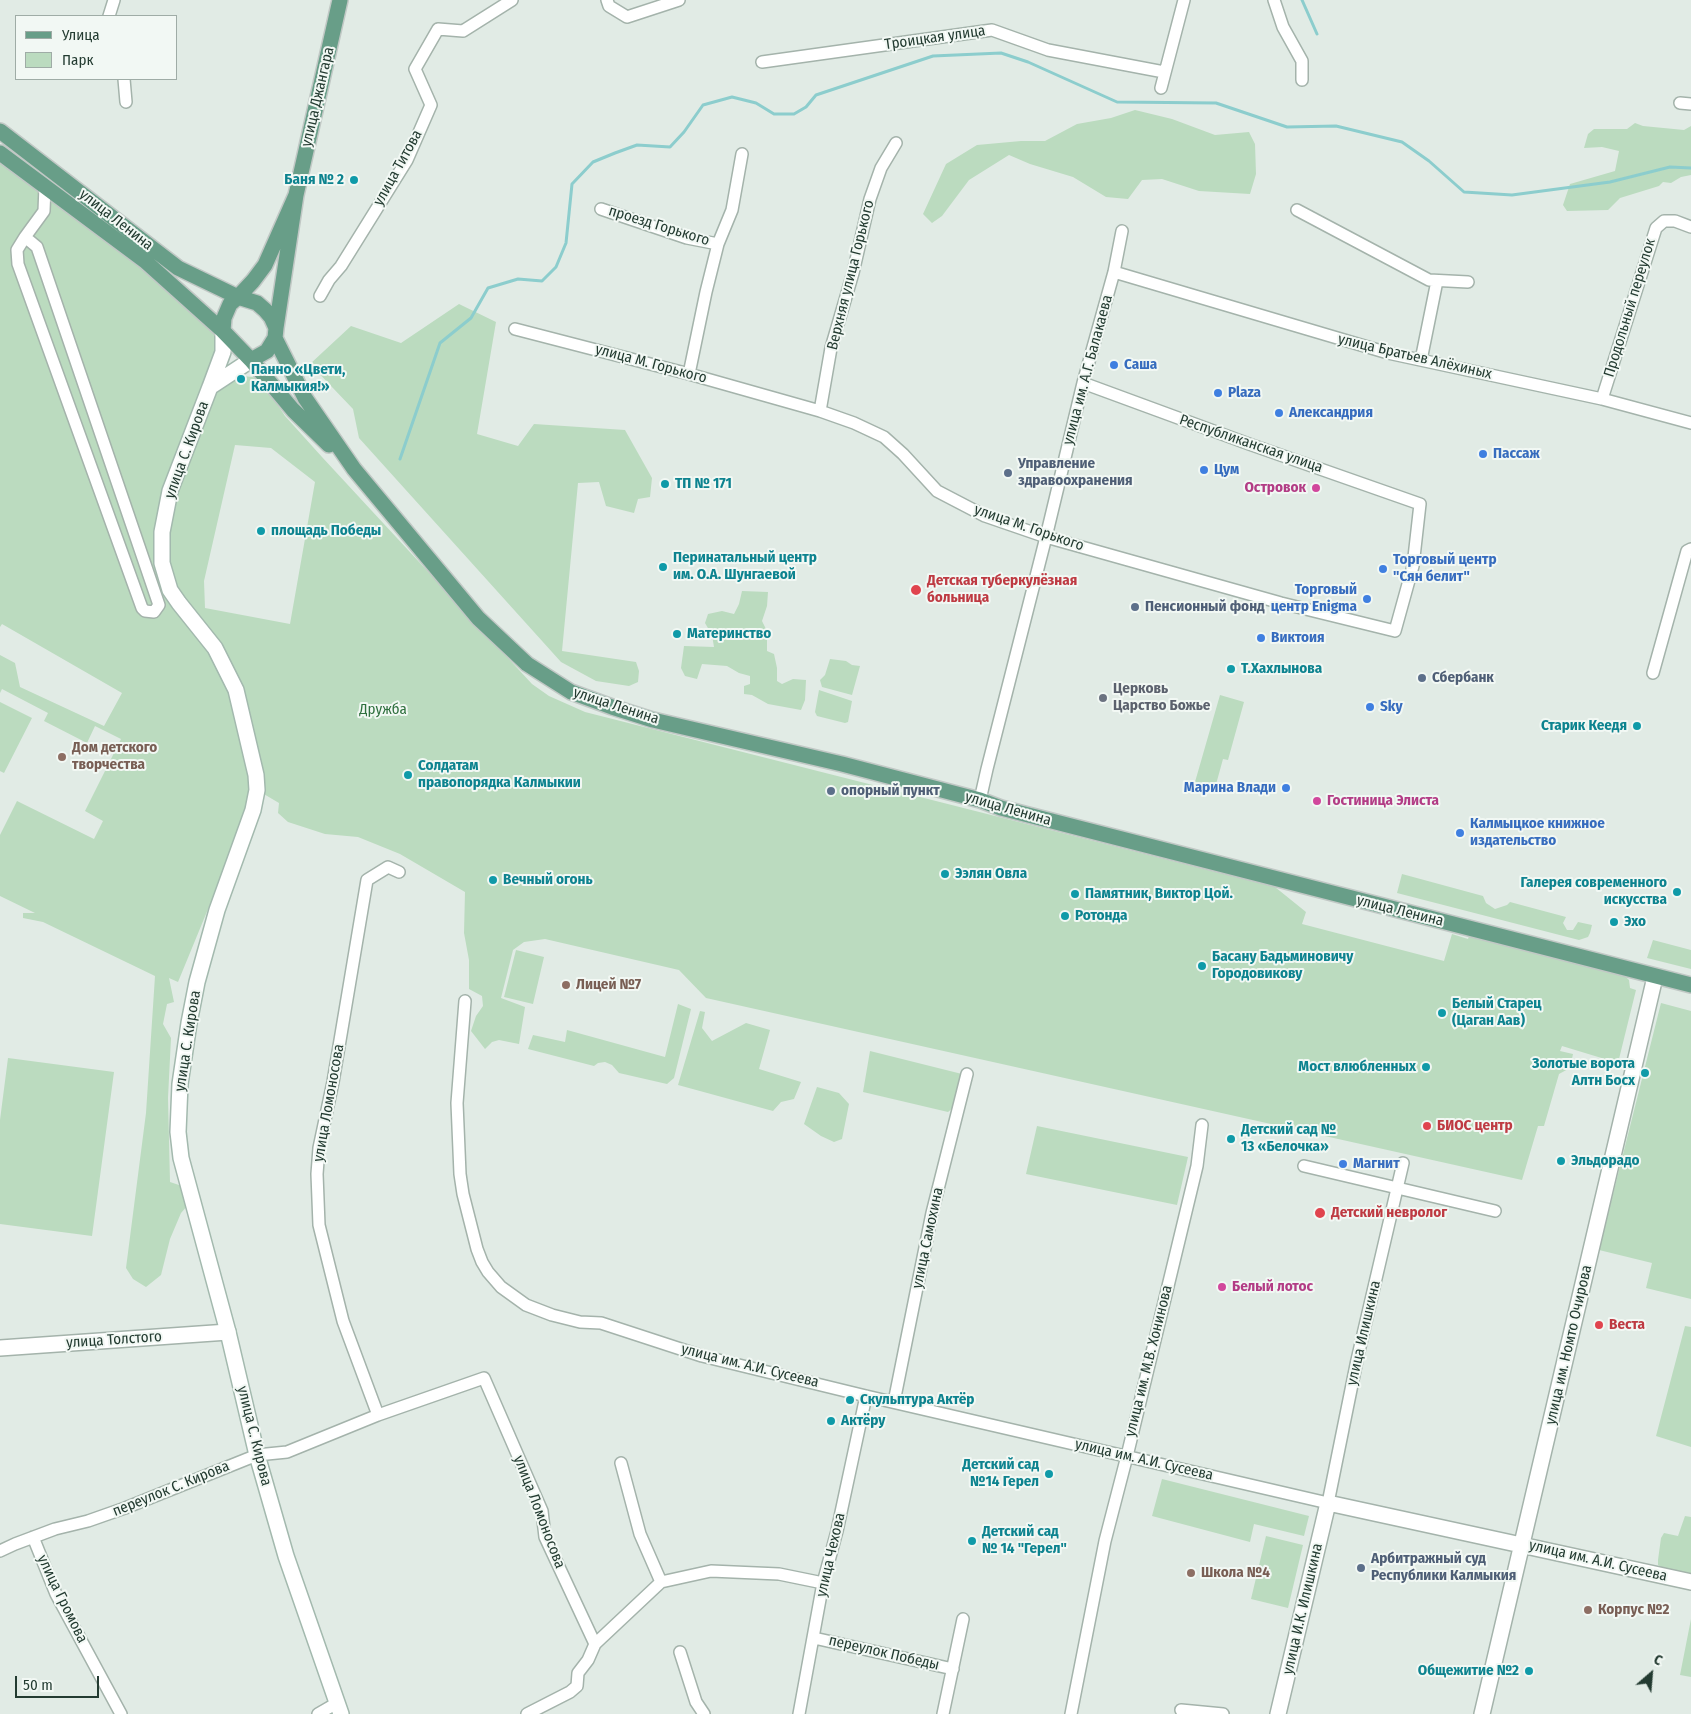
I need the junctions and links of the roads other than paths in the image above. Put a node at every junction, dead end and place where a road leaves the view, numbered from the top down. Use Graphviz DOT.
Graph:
graph roads {
  1 [pos="114,0"];
  2 [pos="340,0"];
  3 [pos="512,0"];
  4 [pos="607,0"];
  5 [pos="680,0"];
  6 [pos="1184,0"];
  7 [pos="1274,0"];
  8 [pos="109,15"];
  9 [pos="762,62"];
  10 [pos="1164,72"];
  11 [pos="124,80"];
  12 [pos="1302,80"];
  13 [pos="1161,88"];
  14 [pos="126,102"];
  15 [pos="0,131"];
  16 [pos="896,143"];
  17 [pos="0,153"];
  18 [pos="742,154"];
  19 [pos="45,186"];
  20 [pos="296,195"];
  21 [pos="601,209"];
  22 [pos="1297,210"];
  23 [pos="1691,227"];
  24 [pos="1122,231"];
  25 [pos="25,237"];
  26 [pos="718,244"];
  27 [pos="1114,272"];
  28 [pos="1436,281"];
  29 [pos="1468,282"];
  30 [pos="320,296"];
  31 [pos="238,298"];
  32 [pos="515,329"];
  33 [pos="224,331"];
  34 [pos="275,333"];
  35 [pos="251,360"];
  36 [pos="1421,360"];
  37 [pos="689,374"];
  38 [pos="1083,383"];
  39 [pos="210,387"];
  40 [pos="1602,399"];
  41 [pos="820,411"];
  42 [pos="1691,423"];
  43 [pos="354,469"];
  44 [pos="1046,537"];
  45 [pos="1691,549"];
  46 [pos="1395,631"];
  47 [pos="1653,673"];
  48 [pos="980,800"];
  49 [pos="399,872"];
  50 [pos="1655,977"];
  51 [pos="1691,985"];
  52 [pos="465,1001"];
  53 [pos="967,1074"];
  54 [pos="1202,1125"];
  55 [pos="1403,1163"];
  56 [pos="1304,1166"];
  57 [pos="1397,1188"];
  58 [pos="1495,1211"];
  59 [pos="228,1332"];
  60 [pos="0,1348"];
  61 [pos="484,1378"];
  62 [pos="866,1396"];
  63 [pos="894,1402"];
  64 [pos="378,1415"];
  65 [pos="257,1455"];
  66 [pos="1127,1456"];
  67 [pos="621,1463"];
  68 [pos="1328,1503"];
  69 [pos="33,1537"];
  70 [pos="1522,1544"];
  71 [pos="0,1551"];
  72 [pos="661,1582"];
  73 [pos="1691,1582"];
  74 [pos="823,1583"];
  75 [pos="963,1619"];
  76 [pos="814,1638"];
  77 [pos="595,1644"];
  78 [pos="680,1652"];
  79 [pos="953,1669"];
  80 [pos="339,1709"];
  81 [pos="1180,1710"];
  82 [pos="121,1714"];
  83 [pos="318,1714"];
  84 [pos="527,1714"];
  85 [pos="704,1714"];
  86 [pos="799,1714"];
  87 [pos="943,1714"];
  88 [pos="1071,1714"];
  89 [pos="1223,1714"];
  90 [pos="1278,1714"];
  91 [pos="1482,1714"];
  1 -- 8 [label="street"];
  2 -- 20 [label="main road, улица Джангара"];
  3 -- 30 [label="street, улица Титова"];
  4 -- 5 [label="street"];
  6 -- 10 [label="street"];
  7 -- 12 [label="street"];
  9 -- 10 [label="street, Троицкая улица"];
  10 -- 13 [label="street"];
  11 -- 14 [label="street"];
  15 -- 31 [label="main road, улица Ленина"];
  16 -- 41 [label="street, Верхняя улица Горького"];
  17 -- 19 [label="main road, улица Ленина"];
  18 -- 26 [label="street, проезд Горького"];
  19 -- 25 [label="street"];
  19 -- 33 [label="main road, улица Ленина"];
  20 -- 31 [label="main road, улица Джангара"];
  20 -- 34 [label="main road, улица Джангара"];
  21 -- 26 [label="street, проезд Горького"];
  22 -- 28 [label="street"];
  23 -- 40 [label="street, Продольный переулок"];
  24 -- 27 [label="street, улица им. А.Г. Балакаева"];
  25 -- 25 [label="street"];
  26 -- 37 [label="street, проезд Горького"];
  27 -- 36 [label="street, улица Братьев Алёхиных"];
  27 -- 38 [label="street, улица им. А.Г. Балакаева"];
  28 -- 29 [label="street"];
  28 -- 36 [label="street"];
  31 -- 33 [label="main road"];
  31 -- 34 [label="main road"];
  32 -- 37 [label="street, улица М. Горького"];
  33 -- 35 [label="main road"];
  33 -- 39 [label="street, улица С. Кирова"];
  34 -- 35 [label="main road"];
  34 -- 43 [label="main road, улица Ленина"];
  35 -- 39 [label="street"];
  35 -- 43 [label="main road, улица Ленина"];
  36 -- 40 [label="street, улица Братьев Алёхиных"];
  37 -- 41 [label="street, улица М. Горького"];
  38 -- 44 [label="street, улица им. А.Г. Балакаева"];
  38 -- 46 [label="street, Республиканская улица"];
  39 -- 59 [label="street, улица С. Кирова"];
  40 -- 42 [label="street, улица Братьев Алёхиных"];
  41 -- 44 [label="street, улица М. Горького"];
  43 -- 48 [label="main road, улица Ленина"];
  44 -- 46 [label="street, улица М. Горького"];
  44 -- 48 [label="street, улица им. А.Г. Балакаева"];
  45 -- 47 [label="street"];
  48 -- 50 [label="main road, улица Ленина"];
  49 -- 64 [label="street, улица Ломоносова"];
  50 -- 51 [label="main road, улица Ленина"];
  50 -- 70 [label="street, улица им. Номто Очирова"];
  52 -- 62 [label="street, улица им. А.И. Сусеева"];
  53 -- 63 [label="street, улица Самохина"];
  54 -- 66 [label="street, улица им. М.В. Хонинова"];
  55 -- 57 [label="street, улица Илишкина"];
  56 -- 57 [label="street"];
  57 -- 58 [label="street"];
  57 -- 68 [label="street, улица Илишкина"];
  59 -- 60 [label="street, улица Толстого"];
  59 -- 65 [label="street, улица С. Кирова"];
  61 -- 64 [label="street, переулок С. Кирова"];
  61 -- 77 [label="street, улица Ломоносова"];
  62 -- 63 [label="street, улица им. А.И. Сусеева"];
  62 -- 74 [label="street, улица Чехова"];
  63 -- 66 [label="street, улица им. А.И. Сусеева"];
  64 -- 65 [label="street, переулок С. Кирова"];
  65 -- 69 [label="street, переулок С. Кирова"];
  65 -- 80 [label="street, улица С. Кирова"];
  66 -- 68 [label="street, улица им. А.И. Сусеева"];
  66 -- 88 [label="street, улица им. М.В. Хонинова"];
  67 -- 72 [label="street"];
  68 -- 70 [label="street, улица им. А.И. Сусеева"];
  68 -- 90 [label="street, улица И.К. Илишкина"];
  69 -- 71 [label="street, переулок С. Кирова"];
  69 -- 82 [label="street, улица Громова"];
  70 -- 73 [label="street, улица им. А.И. Сусеева"];
  70 -- 91 [label="street, улица им. Номто Очирова"];
  72 -- 74 [label="street"];
  72 -- 77 [label="street"];
  74 -- 76 [label="street, улица Чехова"];
  75 -- 79 [label="street"];
  76 -- 79 [label="street, переулок Победы"];
  76 -- 86 [label="street, улица Чехова"];
  77 -- 84 [label="street"];
  78 -- 85 [label="street"];
  79 -- 87 [label="street"];
  80 -- 83 [label="street"];
  81 -- 89 [label="street"];
}
